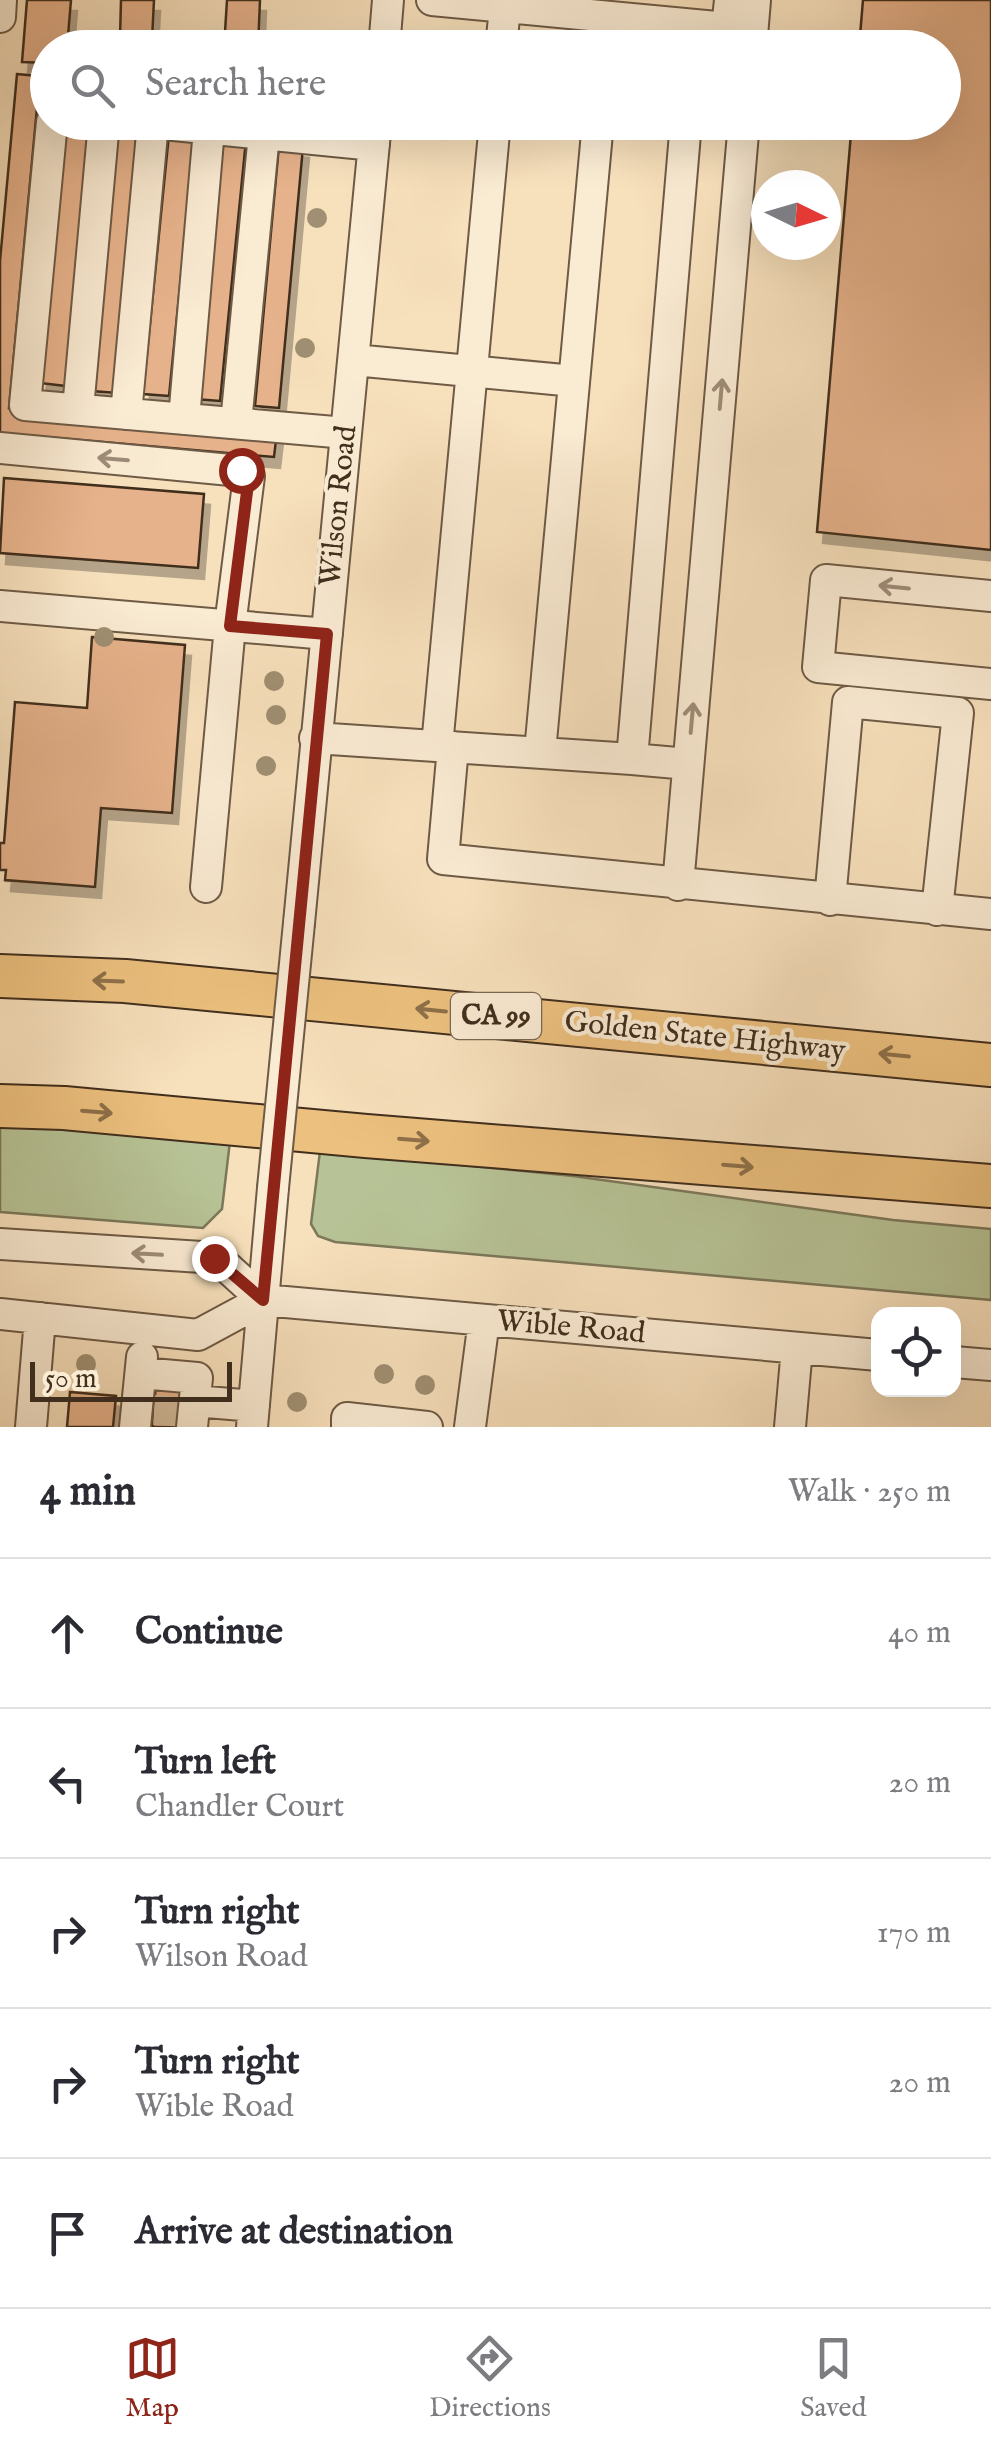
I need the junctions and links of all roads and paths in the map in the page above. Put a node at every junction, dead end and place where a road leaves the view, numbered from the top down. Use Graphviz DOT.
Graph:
graph roads {
  1 [pos="2,0"];
  2 [pos="388,0"];
  3 [pos="432,0"];
  4 [pos="730,0"];
  5 [pos="755,0"];
  6 [pos="505,7"];
  7 [pos="0,16"];
  8 [pos="608,16"];
  9 [pos="386,30"];
  10 [pos="503,30"];
  11 [pos="607,30"];
  12 [pos="668,30"];
  13 [pos="718,30"];
  14 [pos="752,30"];
  15 [pos="50,140"];
  16 [pos="102,140"];
  17 [pos="152,140"];
  18 [pos="208,140"];
  19 [pos="263,140"];
  20 [pos="374,140"];
  21 [pos="492,140"];
  22 [pos="596,140"];
  23 [pos="684,140"];
  24 [pos="742,140"];
  25 [pos="354,360"];
  26 [pos="472,371"];
  27 [pos="574,381"];
  28 [pos="78,410"];
  29 [pos="126,414"];
  30 [pos="184,419"];
  31 [pos="236,423"];
  32 [pos="346,433"];
  33 [pos="0,448"];
  34 [pos="991,596"];
  35 [pos="0,606"];
  36 [pos="230,626"];
  37 [pos="327,634"];
  38 [pos="991,684"];
  39 [pos="315,738"];
  40 [pos="445,746"];
  41 [pos="540,752"];
  42 [pos="632,760"];
  43 [pos="688,764"];
  44 [pos="678,885"];
  45 [pos="206,887"];
  46 [pos="830,900"];
  47 [pos="937,910"];
  48 [pos="991,914"];
  49 [pos="0,976"];
  50 [pos="991,1065"];
  51 [pos="0,1106"];
  52 [pos="991,1186"];
  53 [pos="0,1244"];
  54 [pos="263,1300"];
  55 [pos="0,1314"];
  56 [pos="40,1318"];
  57 [pos="484,1320"];
  58 [pos="145,1329"];
  59 [pos="797,1348"];
  60 [pos="871,1354"];
  61 [pos="961,1363"];
  62 [pos="991,1365"];
  63 [pos="141,1374"];
  64 [pos="192,1413"];
  65 [pos="142,1415"];
  66 [pos="253,1416"];
  67 [pos="31,1427"];
  68 [pos="346,1427"];
  69 [pos="428,1427"];
  70 [pos="470,1427"];
  71 [pos="790,1427"];
  1 -- 7 [label="street"];
  2 -- 9 [label="street"];
  3 -- 6 [label="street"];
  4 -- 13 [label="street"];
  5 -- 14 [label="street"];
  6 -- 8 [label="street"];
  6 -- 10 [label="street"];
  8 -- 11 [label="street"];
  8 -- 12 [label="street"];
  15 -- 28 [label="street"];
  16 -- 28 [label="street"];
  17 -- 29 [label="street"];
  18 -- 30 [label="street"];
  19 -- 31 [label="street"];
  20 -- 25 [label="street, Wilson Road"];
  21 -- 26 [label="street"];
  22 -- 27 [label="street"];
  23 -- 42 [label="street"];
  43 -- 24 [label="street, one-way"];
  25 -- 26 [label="street"];
  25 -- 32 [label="street, Wilson Road"];
  26 -- 27 [label="street"];
  26 -- 40 [label="street"];
  27 -- 41 [label="street"];
  28 -- 29 [label="street"];
  29 -- 30 [label="street"];
  30 -- 31 [label="street"];
  31 -- 32 [label="street"];
  32 -- 37 [label="street, Wilson Road"];
  36 -- 33 [label="street, one-way"];
  34 -- 38 [label="street, one-way"];
  35 -- 36 [label="street"];
  36 -- 37 [label="street"];
  36 -- 45 [label="street"];
  37 -- 39 [label="street, Wilson Road"];
  39 -- 40 [label="street"];
  39 -- 54 [label="street, Wilson Road, bridge"];
  40 -- 41 [label="street"];
  40 -- 44 [label="street"];
  41 -- 42 [label="street"];
  42 -- 43 [label="street"];
  43 -- 44 [label="street"];
  44 -- 46 [label="street"];
  46 -- 47 [label="street"];
  46 -- 47 [label="street"];
  47 -- 48 [label="street"];
  50 -- 49 [label="highway, Golden State Highway / CA 99, one-way"];
  51 -- 52 [label="highway, one-way"];
  54 -- 53 [label="street, one-way"];
  54 -- 57 [label="street, Wible Road"];
  54 -- 58 [label="street"];
  54 -- 66 [label="street, Wilson Road"];
  55 -- 56 [label="street"];
  56 -- 58 [label="street"];
  56 -- 67 [label="street"];
  57 -- 59 [label="street, Wible Road"];
  57 -- 70 [label="street"];
  58 -- 63 [label="street"];
  59 -- 60 [label="street, Wible Road"];
  59 -- 71 [label="street"];
  61 -- 62 [label="street"];
  63 -- 64 [label="street"];
  63 -- 65 [label="street"];
  64 -- 66 [label="street"];
  68 -- 69 [label="street"];
}
